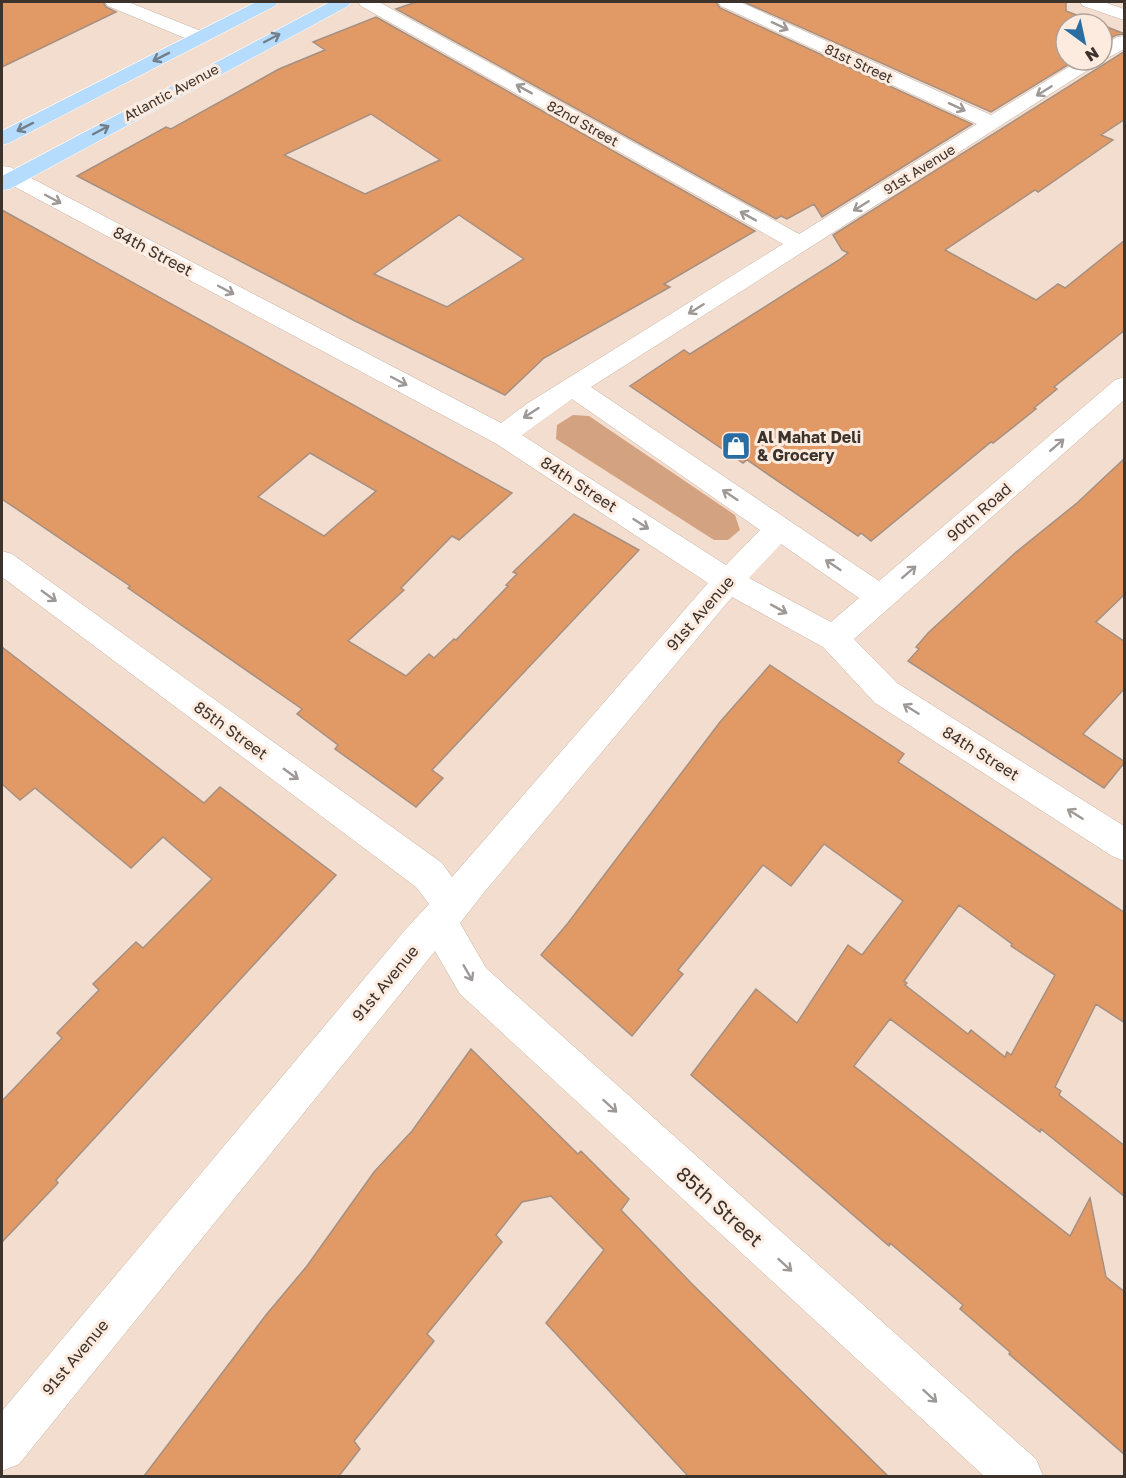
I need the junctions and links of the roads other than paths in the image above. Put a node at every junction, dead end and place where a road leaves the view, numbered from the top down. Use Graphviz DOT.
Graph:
graph roads {
  1 [pos="114,2"];
  2 [pos="269,2"];
  3 [pos="342,2"];
  4 [pos="367,2"];
  5 [pos="727,2"];
  6 [pos="1089,2"];
  7 [pos="1125,15"];
  8 [pos="199,37"];
  9 [pos="1075,72"];
  10 [pos="992,123"];
  11 [pos="2,139"];
  12 [pos="5,178"];
  13 [pos="800,244"];
  14 [pos="1125,386"];
  15 [pos="572,387"];
  16 [pos="504,436"];
  17 [pos="779,528"];
  18 [pos="2,562"];
  19 [pos="728,581"];
  20 [pos="881,598"];
  21 [pos="834,638"];
  22 [pos="1125,845"];
  23 [pos="445,914"];
  24 [pos="2,1444"];
  25 [pos="1019,1476"];
  1 -- 8 [label="street"];
  2 -- 8 [label="main road"];
  12 -- 3 [label="main road, Atlantic Avenue, one-way"];
  13 -- 4 [label="street, 82nd Street, one-way"];
  5 -- 10 [label="street, 81st Street, one-way"];
  6 -- 7 [label="street"];
  8 -- 11 [label="main road, one-way"];
  9 -- 10 [label="street, 91st Avenue, one-way"];
  10 -- 13 [label="street, 91st Avenue, one-way"];
  12 -- 16 [label="street, 84th Street, one-way"];
  13 -- 15 [label="street, 91st Avenue, one-way"];
  20 -- 14 [label="street, 90th Road, one-way"];
  15 -- 16 [label="street, 91st Avenue, one-way"];
  17 -- 15 [label="street, one-way"];
  16 -- 19 [label="street, 84th Street, one-way"];
  17 -- 19 [label="street, 91st Avenue"];
  20 -- 17 [label="street, one-way"];
  18 -- 23 [label="street, 85th Street, one-way"];
  19 -- 21 [label="street, 84th Street, one-way"];
  19 -- 23 [label="street, 91st Avenue"];
  20 -- 21 [label="street, 90th Road"];
  22 -- 21 [label="street, 84th Street, one-way"];
  23 -- 24 [label="street, 91st Avenue"];
  23 -- 25 [label="street, 85th Street, one-way"];
}
